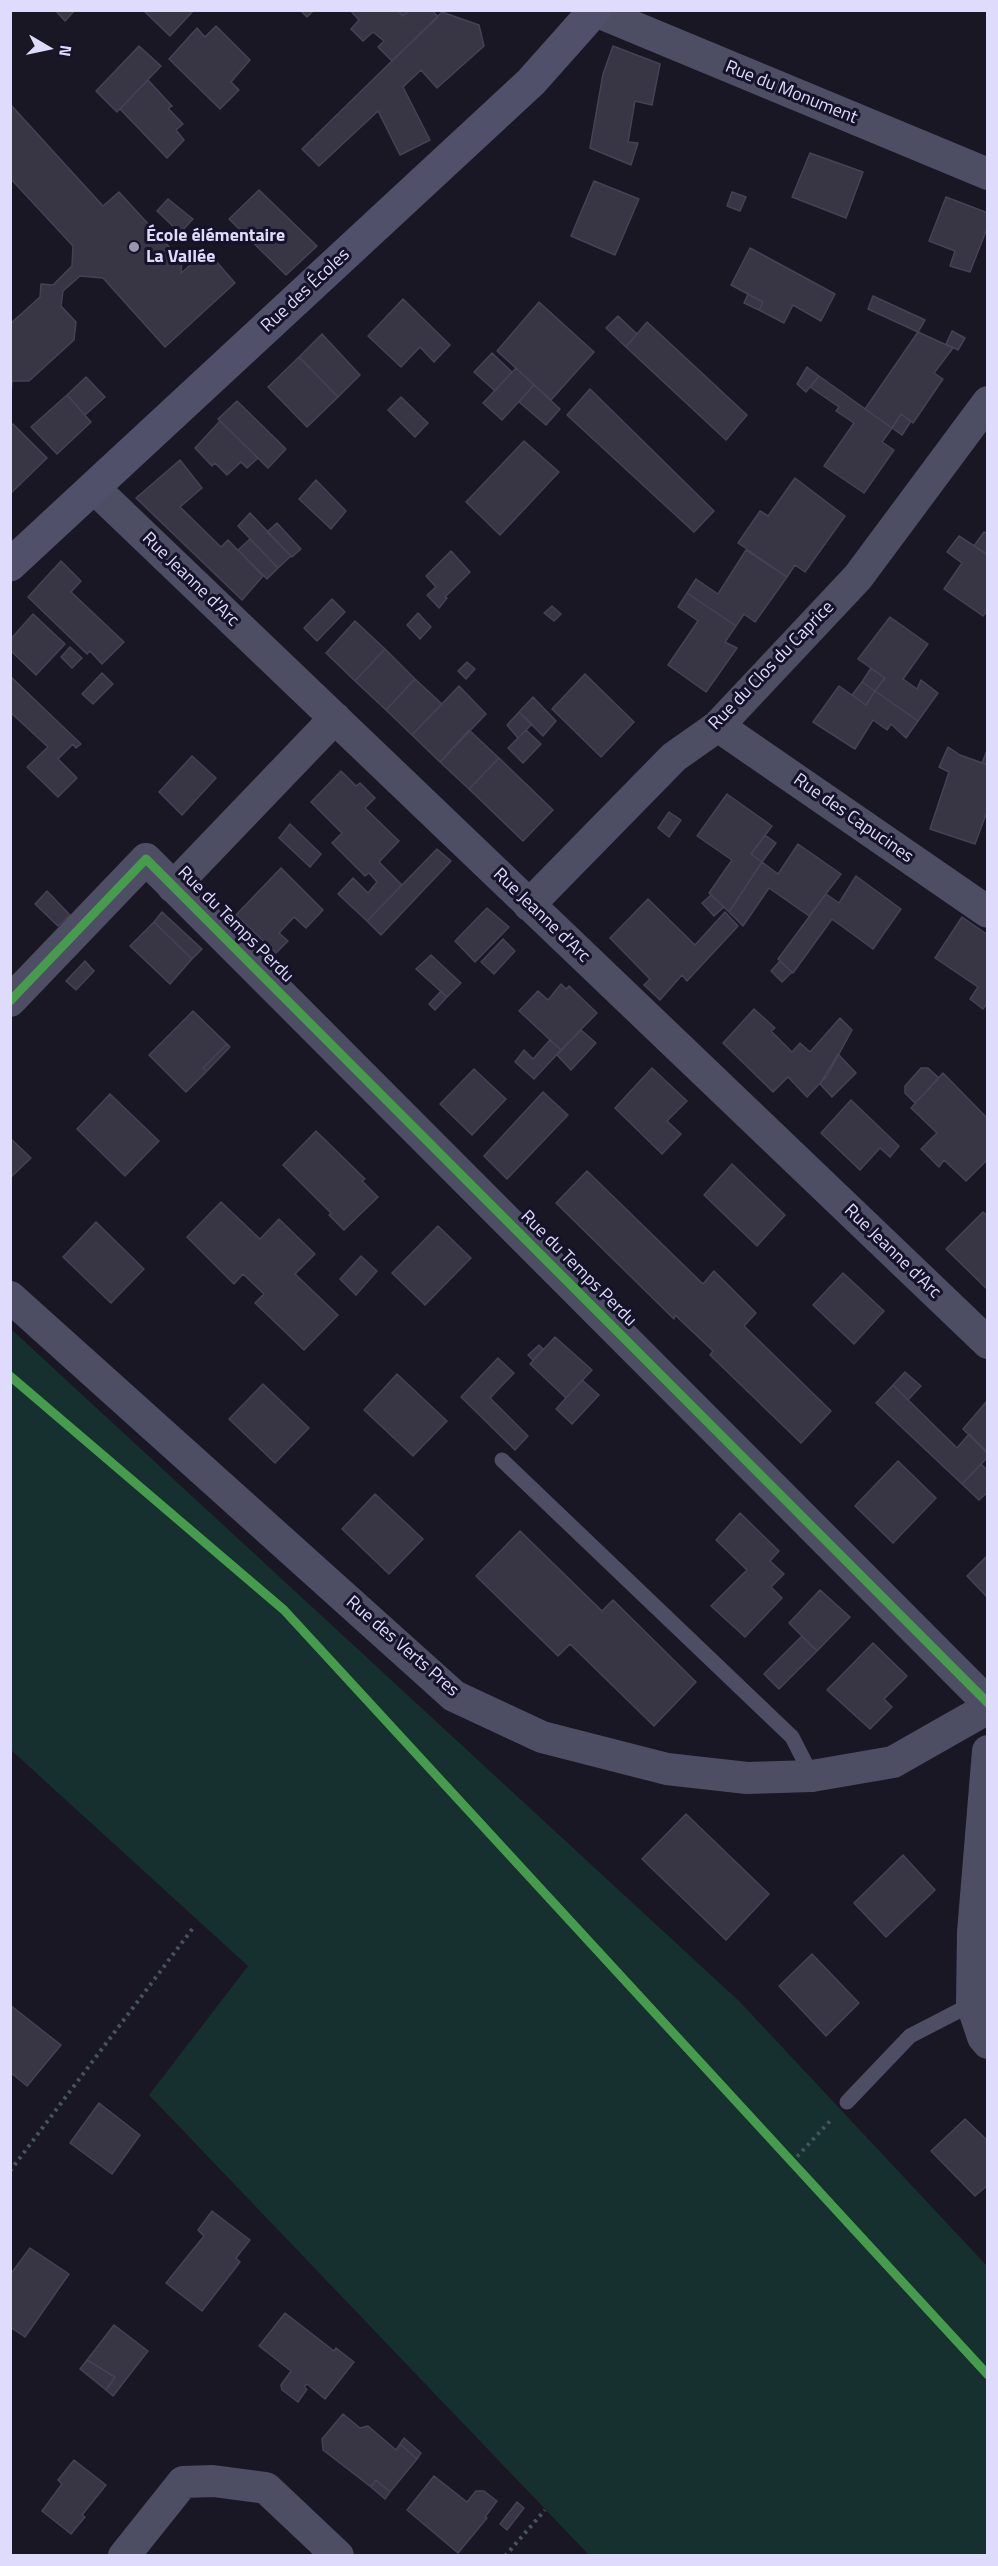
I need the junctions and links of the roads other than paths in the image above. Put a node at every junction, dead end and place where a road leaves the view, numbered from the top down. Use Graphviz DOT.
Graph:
graph roads {
  1 [pos="594,11"];
  2 [pos="987,174"];
  3 [pos="987,402"];
  4 [pos="94,488"];
  5 [pos="10,565"];
  6 [pos="335,718"];
  7 [pos="718,726"];
  8 [pos="173,887"];
  9 [pos="529,905"];
  10 [pos="987,912"];
  11 [pos="10,1001"];
  12 [pos="10,1297"];
  13 [pos="987,1343"];
  14 [pos="502,1460"];
  15 [pos="987,1703"];
  16 [pos="987,1708"];
  17 [pos="987,1751"];
  18 [pos="812,1776"];
  19 [pos="972,2004"];
  20 [pos="987,2043"];
  21 [pos="847,2102"];
  22 [pos="124,2556"];
  23 [pos="338,2556"];
  1 -- 2 [label="street, Rue du Monument"];
  1 -- 4 [label="main road, Rue des Écoles"];
  3 -- 7 [label="street, Rue du Clos du Caprice"];
  4 -- 5 [label="main road, Rue des Écoles"];
  4 -- 6 [label="street, Rue Jeanne d'Arc"];
  6 -- 8 [label="street"];
  6 -- 9 [label="street, Rue Jeanne d'Arc"];
  7 -- 9 [label="street, Rue du Clos du Caprice"];
  7 -- 10 [label="street, Rue des Capucines"];
  8 -- 11 [label="street, Rue du Temps Perdu"];
  8 -- 15 [label="street, Rue du Temps Perdu"];
  9 -- 13 [label="street, Rue Jeanne d'Arc"];
  12 -- 18 [label="street, Rue des Verts Pres"];
  14 -- 18 [label="lane"];
  16 -- 18 [label="street, Rue des Verts Pres"];
  17 -- 19 [label="street"];
  19 -- 20 [label="street"];
  19 -- 21 [label="lane"];
  22 -- 23 [label="street"];
}
